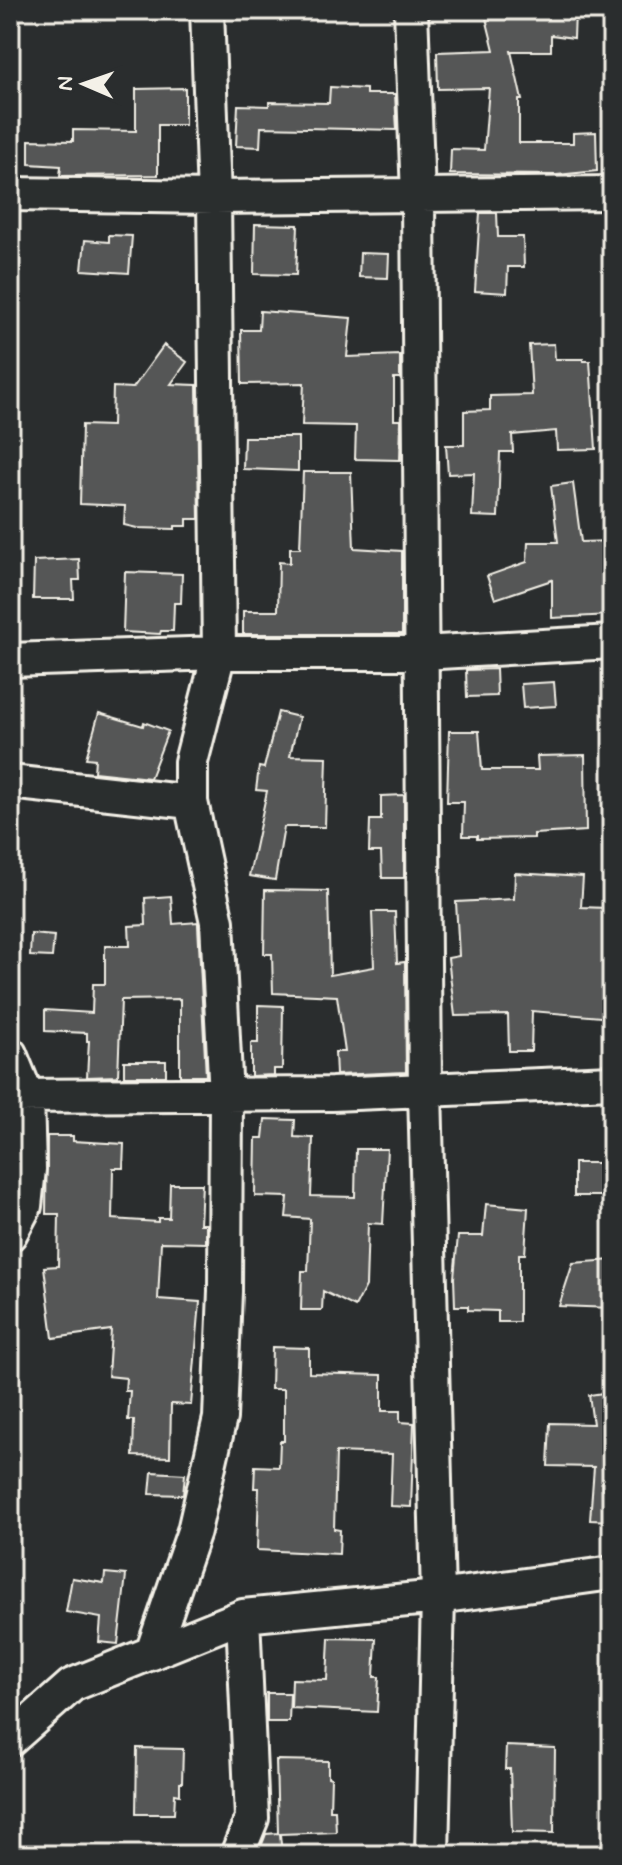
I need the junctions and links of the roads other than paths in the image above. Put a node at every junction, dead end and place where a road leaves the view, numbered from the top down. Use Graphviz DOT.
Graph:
graph roads {
  1 [pos="207,10"];
  2 [pos="411,10"];
  3 [pos="612,193"];
  4 [pos="10,194"];
  5 [pos="418,196"];
  6 [pos="214,197"];
  7 [pos="612,642"];
  8 [pos="219,653"];
  9 [pos="422,653"];
  10 [pos="10,660"];
  11 [pos="10,782"];
  12 [pos="191,802"];
  13 [pos="10,1054"];
  14 [pos="612,1082"];
  15 [pos="425,1090"];
  16 [pos="18,1096"];
  17 [pos="226,1096"];
  18 [pos="10,1234"];
  19 [pos="612,1573"];
  20 [pos="438,1597"];
  21 [pos="243,1616"];
  22 [pos="152,1653"];
  23 [pos="10,1740"];
  24 [pos="237,1855"];
  25 [pos="432,1855"];
  1 -- 6 [label="street"];
  2 -- 5 [label="street"];
  3 -- 5 [label="street"];
  4 -- 6 [label="street"];
  5 -- 6 [label="street"];
  5 -- 9 [label="street"];
  6 -- 8 [label="street"];
  7 -- 9 [label="street"];
  8 -- 9 [label="street"];
  8 -- 10 [label="street"];
  8 -- 12 [label="street"];
  9 -- 15 [label="street"];
  11 -- 12 [label="street"];
  12 -- 17 [label="street"];
  13 -- 16 [label="street"];
  14 -- 15 [label="street"];
  15 -- 17 [label="street"];
  15 -- 20 [label="street"];
  16 -- 17 [label="street"];
  16 -- 18 [label="street"];
  17 -- 22 [label="street"];
  19 -- 20 [label="street"];
  20 -- 21 [label="street"];
  20 -- 25 [label="street"];
  21 -- 22 [label="street"];
  21 -- 24 [label="street"];
  22 -- 23 [label="street"];
}
